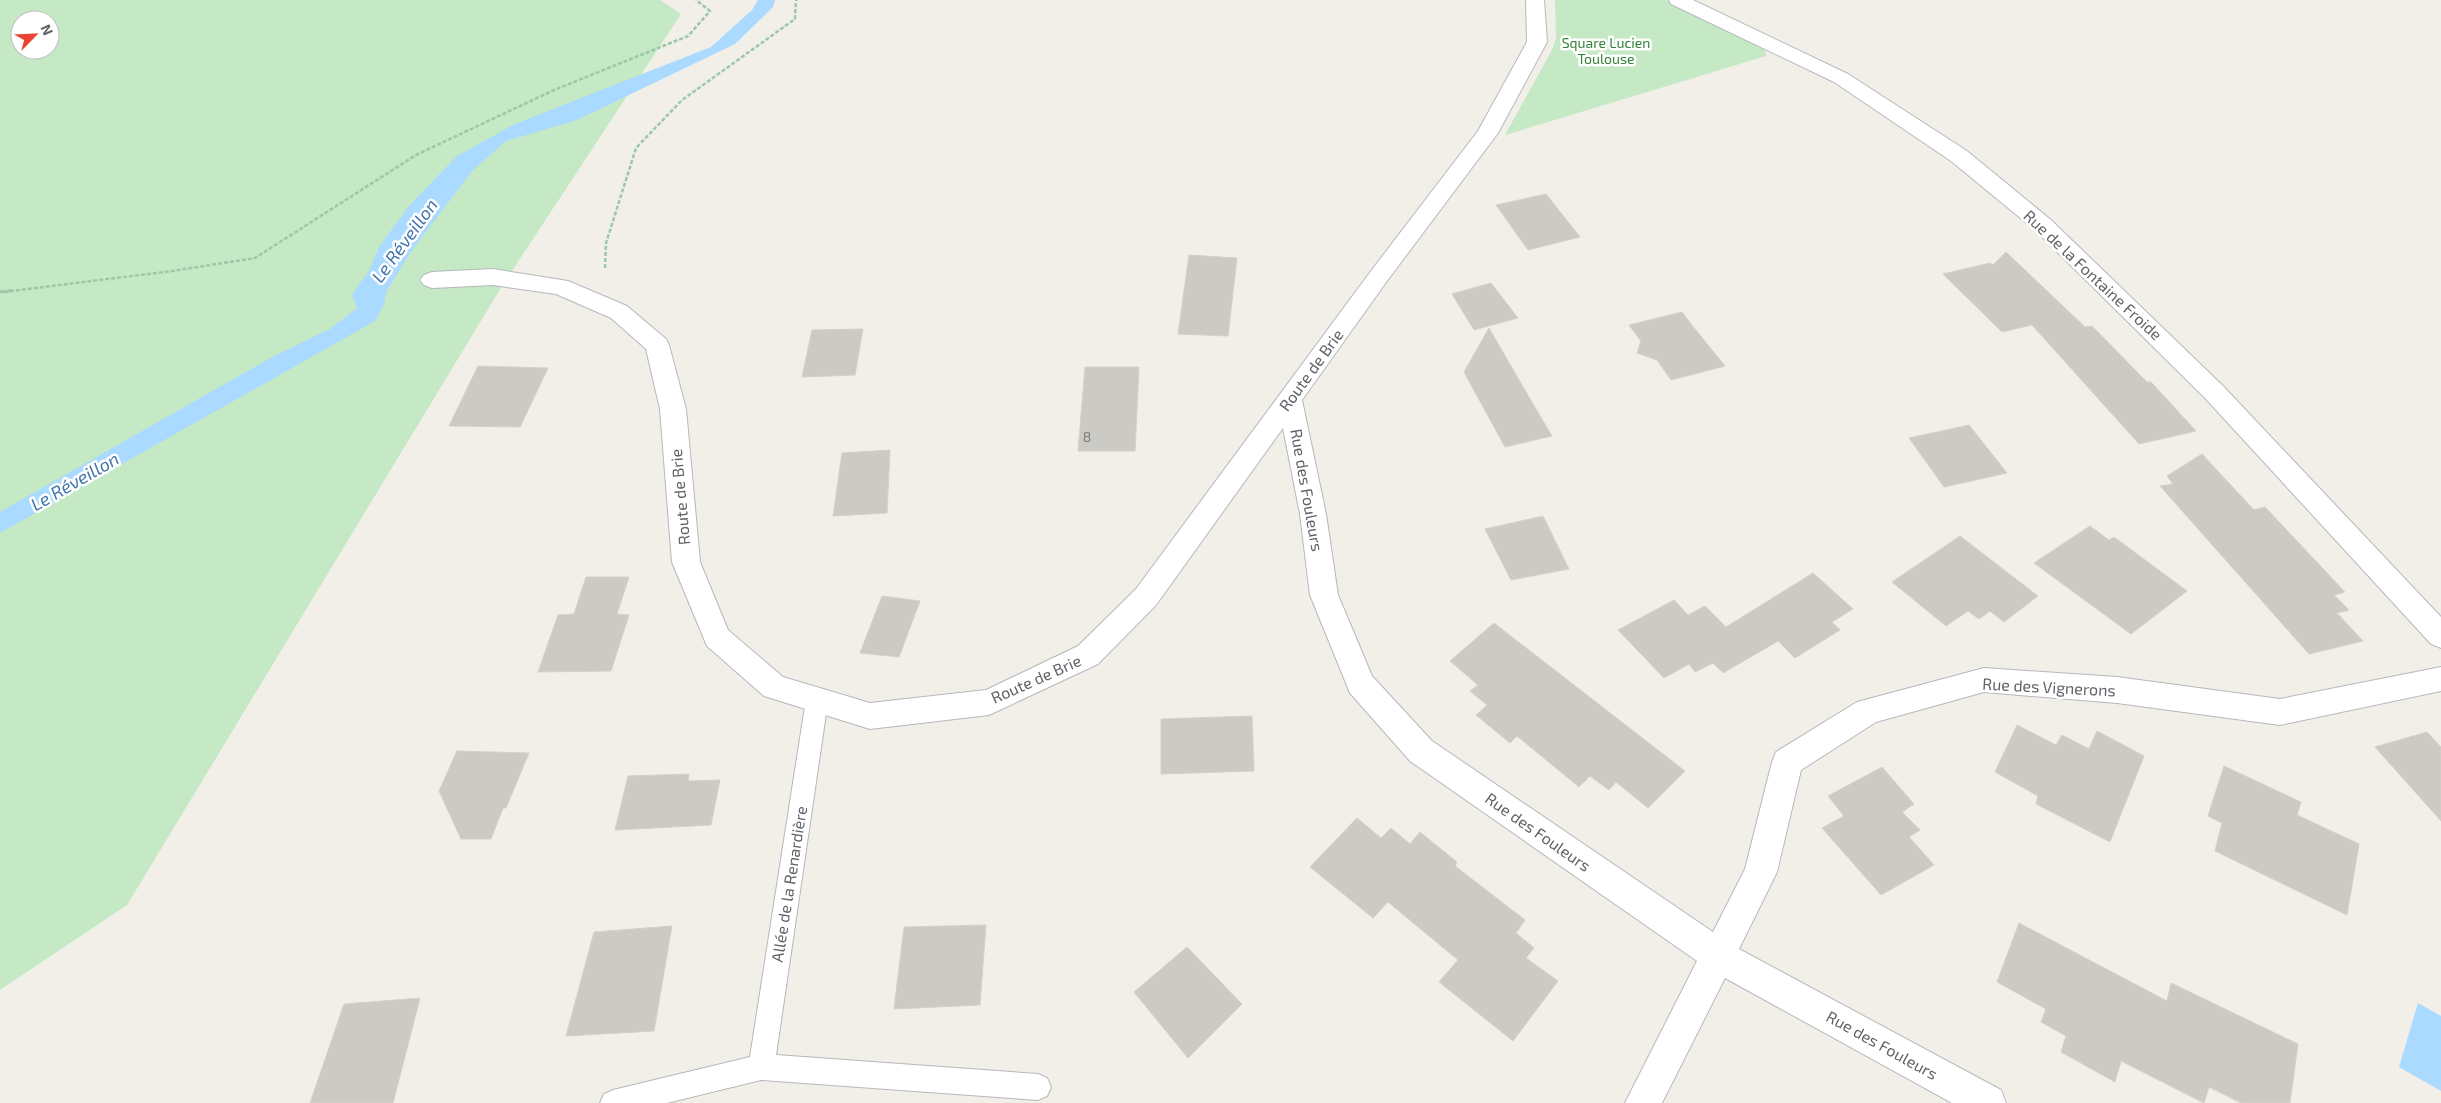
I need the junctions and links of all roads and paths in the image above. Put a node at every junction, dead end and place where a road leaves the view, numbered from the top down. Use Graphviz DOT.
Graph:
graph roads {
  1 [pos="696,0"];
  2 [pos="796,0"];
  3 [pos="1535,0"];
  4 [pos="1678,0"];
  5 [pos="432,280"];
  6 [pos="0,292"];
  7 [pos="603,306"];
  8 [pos="1290,401"];
  9 [pos="2441,636"];
  10 [pos="2441,678"];
  11 [pos="817,700"];
  12 [pos="1719,956"];
  13 [pos="761,1067"];
  14 [pos="1038,1086"];
  15 [pos="613,1103"];
  16 [pos="1643,1103"];
  17 [pos="1988,1103"];
  1 -- 6 [label="path"];
  2 -- 7 [label="path"];
  3 -- 8 [label="street, Route de Brie"];
  4 -- 9 [label="street, Rue de la Fontaine Froide"];
  5 -- 7 [label="street, Route de Brie"];
  7 -- 11 [label="street, Route de Brie"];
  8 -- 11 [label="street, Route de Brie"];
  8 -- 12 [label="street, Rue des Fouleurs"];
  10 -- 12 [label="street, Rue des Vignerons"];
  11 -- 13 [label="lane, Allée de la Renardière"];
  12 -- 16 [label="street, Rue des Vignerons"];
  12 -- 17 [label="street, Rue des Fouleurs"];
  13 -- 14 [label="lane"];
  13 -- 15 [label="lane"];
}
